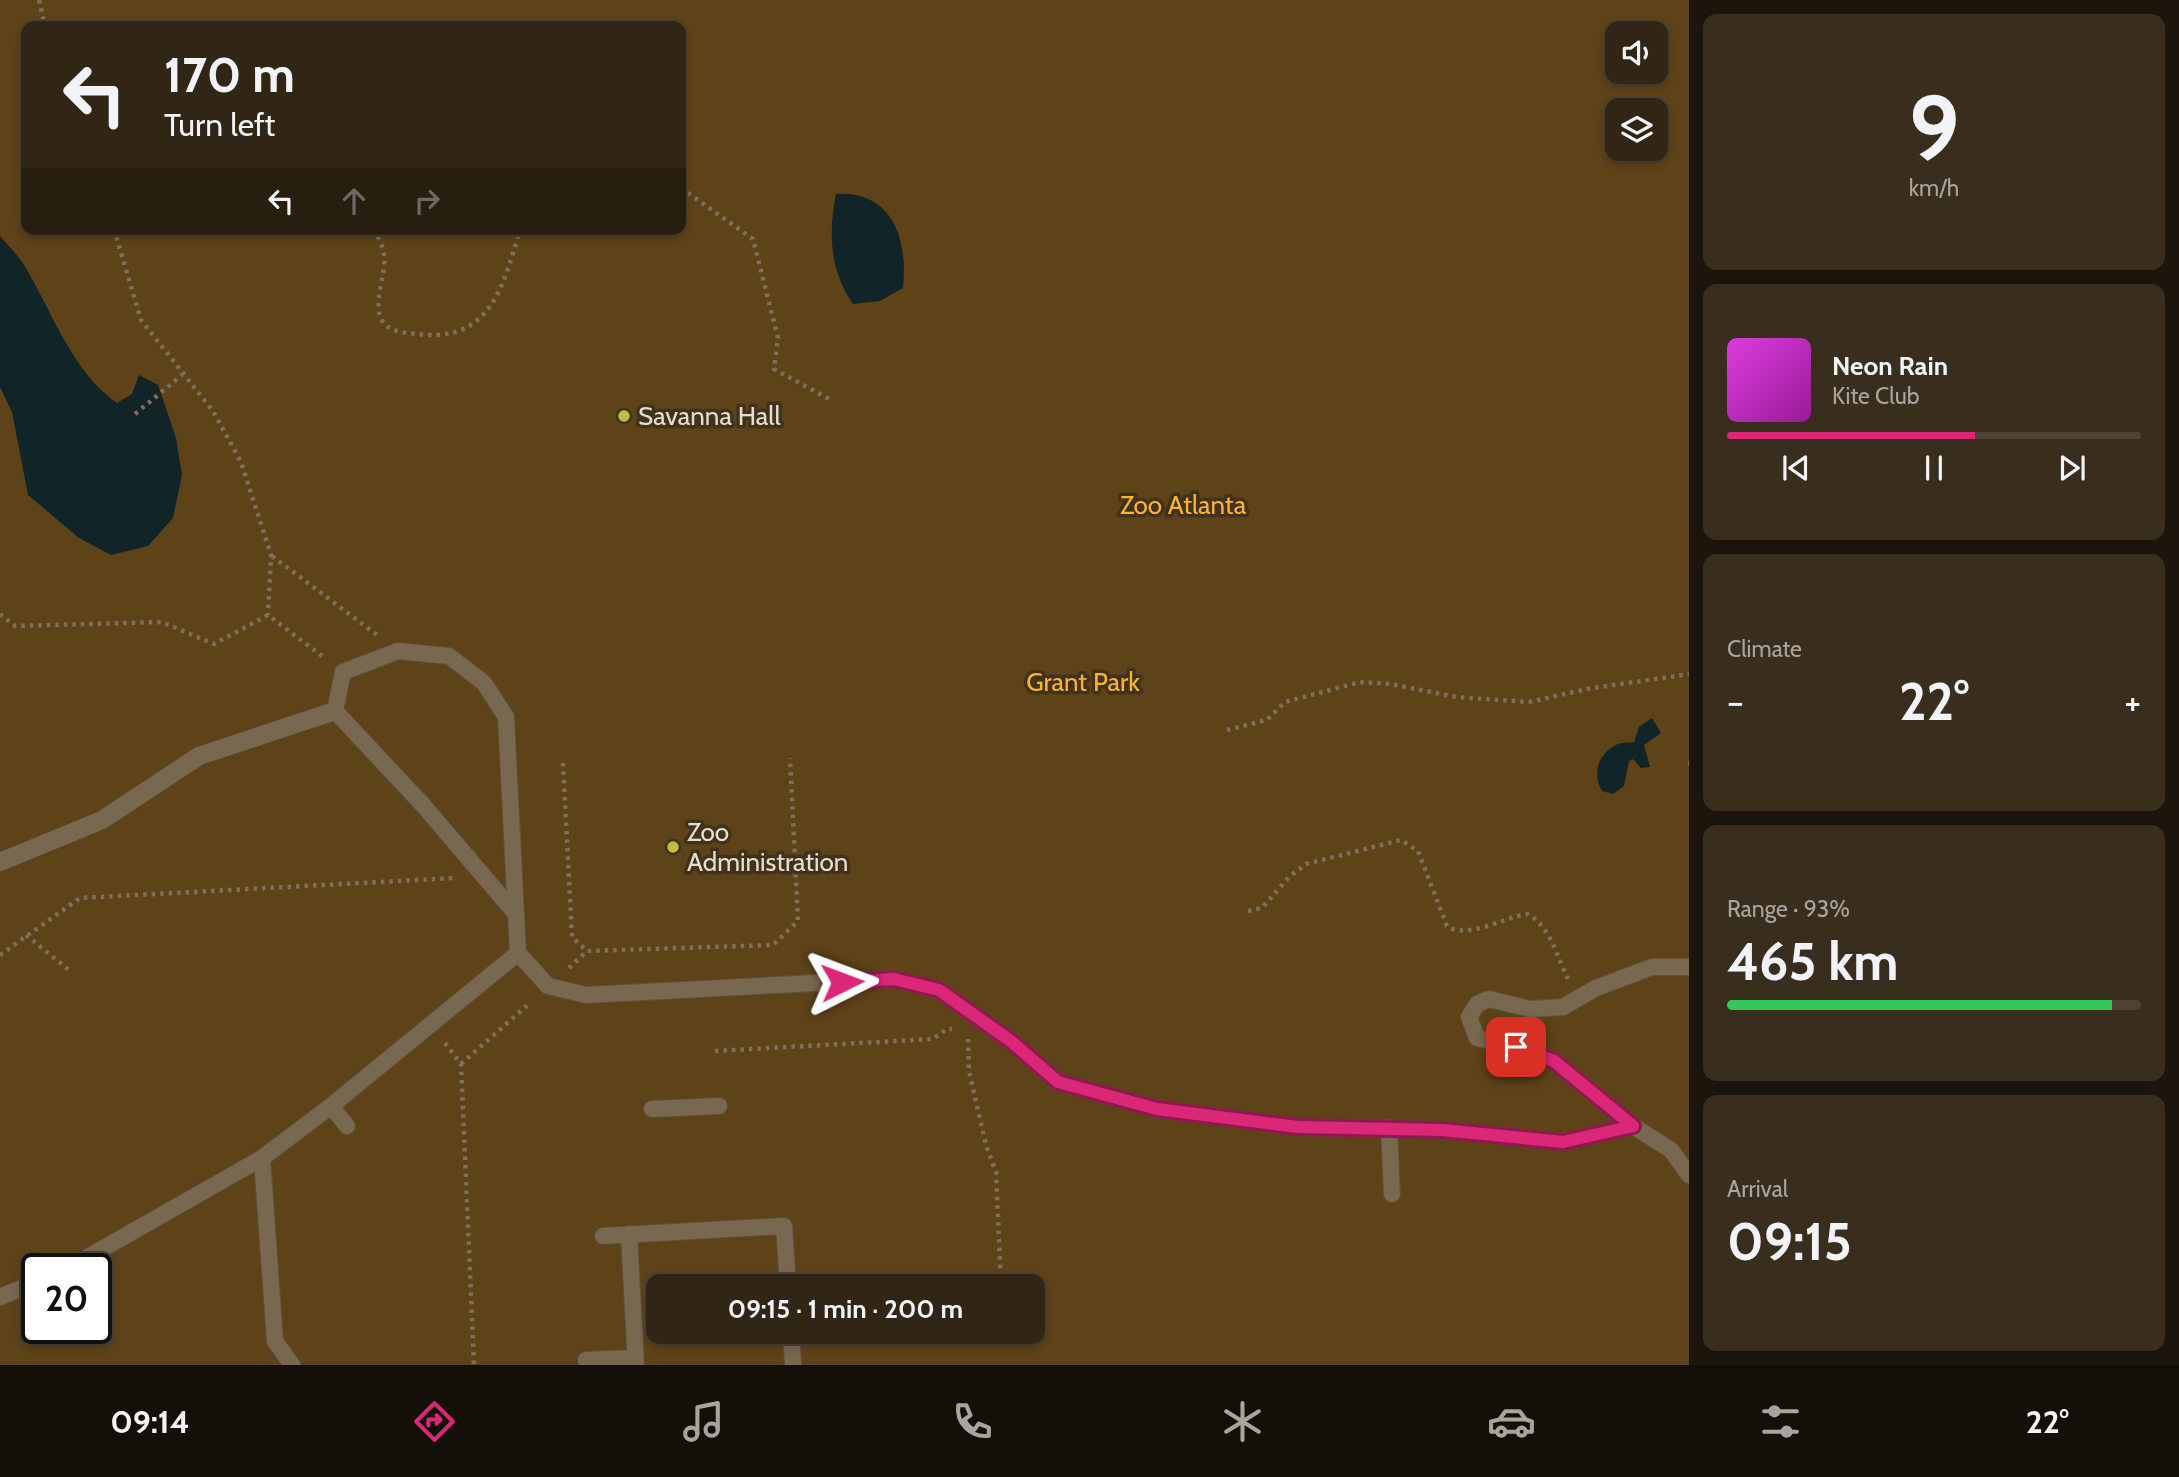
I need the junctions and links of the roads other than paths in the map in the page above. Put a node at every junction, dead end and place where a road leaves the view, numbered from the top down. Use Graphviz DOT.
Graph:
graph roads {
  1 [pos="335,711"];
  2 [pos="0,862"];
  3 [pos="515,913"];
  4 [pos="518,953"];
  5 [pos="1689,967"];
  6 [pos="331,1106"];
  7 [pos="719,1106"];
  8 [pos="652,1109"];
  9 [pos="347,1126"];
  10 [pos="1633,1126"];
  11 [pos="1389,1128"];
  12 [pos="262,1158"];
  13 [pos="1689,1175"];
  14 [pos="1392,1194"];
  15 [pos="629,1234"];
  16 [pos="603,1236"];
  17 [pos="95,1253"];
  18 [pos="787,1274"];
  19 [pos="21,1288"];
  20 [pos="0,1297"];
  21 [pos="792,1344"];
  22 [pos="586,1360"];
  23 [pos="635,1361"];
  24 [pos="292,1365"];
  25 [pos="793,1365"];
  1 -- 2 [label="street"];
  1 -- 3 [label="lane"];
  1 -- 3 [label="lane"];
  3 -- 4 [label="lane"];
  4 -- 6 [label="lane"];
  4 -- 11 [label="lane"];
  5 -- 10 [label="lane"];
  6 -- 9 [label="lane"];
  6 -- 12 [label="lane"];
  7 -- 8 [label="lane"];
  10 -- 11 [label="lane"];
  10 -- 13 [label="lane"];
  11 -- 14 [label="lane"];
  12 -- 17 [label="lane"];
  12 -- 24 [label="lane"];
  15 -- 16 [label="lane"];
  15 -- 18 [label="lane"];
  15 -- 23 [label="lane"];
  19 -- 20 [label="lane"];
  21 -- 25 [label="lane"];
  22 -- 23 [label="lane"];
}
